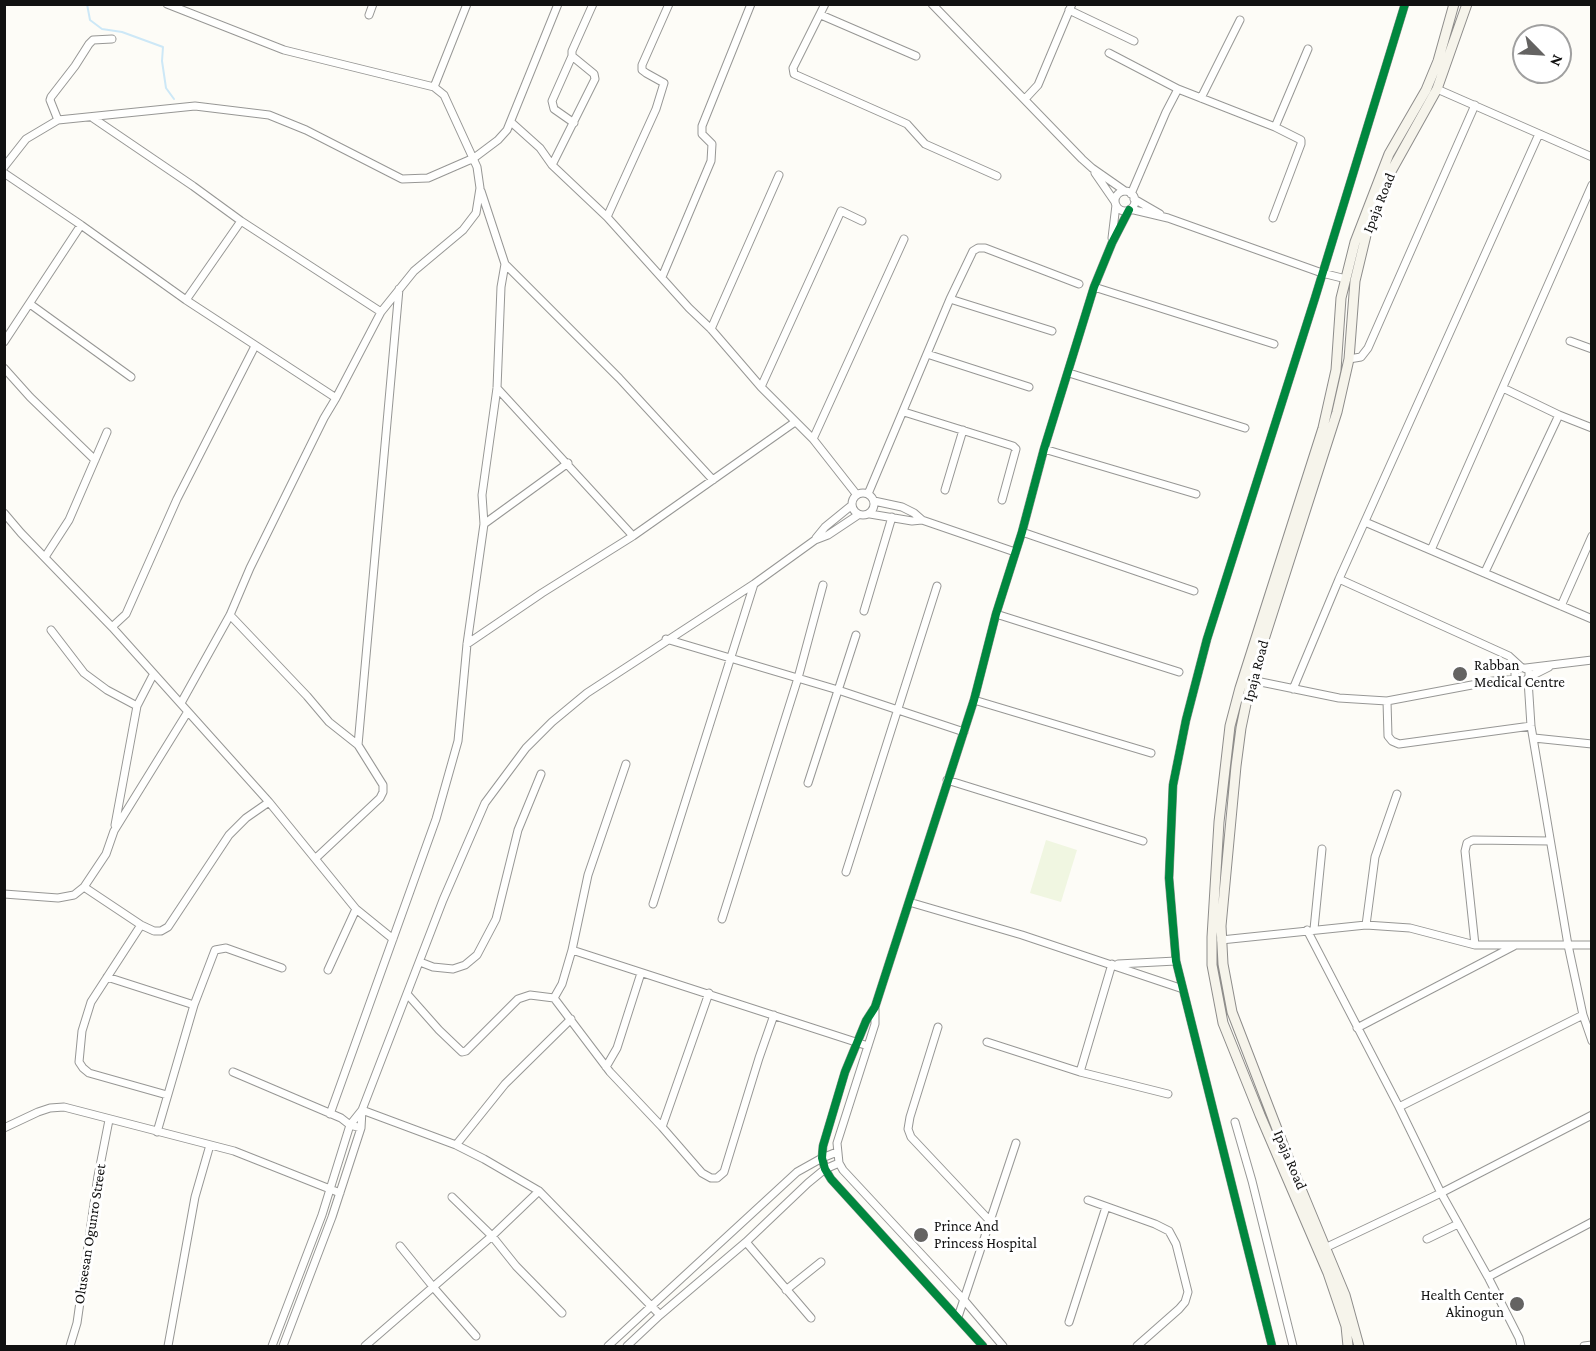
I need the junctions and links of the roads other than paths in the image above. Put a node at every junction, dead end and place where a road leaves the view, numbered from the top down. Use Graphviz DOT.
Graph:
graph roads {
  1 [pos="374,4"];
  2 [pos="466,4"];
  3 [pos="558,4"];
  4 [pos="593,4"];
  5 [pos="669,4"];
  6 [pos="751,4"];
  7 [pos="825,4"];
  8 [pos="933,4"];
  9 [pos="1405,4"];
  10 [pos="1454,4"];
  11 [pos="1467,4"];
  12 [pos="169,5"];
  13 [pos="1071,7"];
  14 [pos="940,8"];
  15 [pos="369,15"];
  16 [pos="821,15"];
  17 [pos="1240,20"];
  18 [pos="112,39"];
  19 [pos="1134,41"];
  20 [pos="1308,49"];
  21 [pos="1109,53"];
  22 [pos="572,56"];
  23 [pos="916,56"];
  24 [pos="434,87"];
  25 [pos="1178,89"];
  26 [pos="1437,89"];
  27 [pos="1201,98"];
  28 [pos="1025,99"];
  29 [pos="1475,105"];
  30 [pos="93,118"];
  31 [pos="58,120"];
  32 [pos="511,123"];
  33 [pos="574,123"];
  34 [pos="1275,127"];
  35 [pos="1539,134"];
  36 [pos="1592,157"];
  37 [pos="474,158"];
  38 [pos="552,165"];
  39 [pos="4,167"];
  40 [pos="1092,168"];
  41 [pos="4,173"];
  42 [pos="779,175"];
  43 [pos="997,176"];
  44 [pos="1592,185"];
  45 [pos="480,188"];
  46 [pos="1130,195"];
  47 [pos="1115,203"];
  48 [pos="1129,210"];
  49 [pos="607,217"];
  50 [pos="1168,218"];
  51 [pos="1273,218"];
  52 [pos="241,221"];
  53 [pos="862,221"];
  54 [pos="81,225"];
  55 [pos="904,239"];
  56 [pos="1112,243"];
  57 [pos="505,264"];
  58 [pos="1322,273"];
  59 [pos="662,277"];
  60 [pos="1346,279"];
  61 [pos="1079,284"];
  62 [pos="1094,287"];
  63 [pos="399,289"];
  64 [pos="950,299"];
  65 [pos="186,300"];
  66 [pos="30,304"];
  67 [pos="381,312"];
  68 [pos="711,329"];
  69 [pos="1052,331"];
  70 [pos="1570,341"];
  71 [pos="4,342"];
  72 [pos="1274,344"];
  73 [pos="255,346"];
  74 [pos="1592,349"];
  75 [pos="927,354"];
  76 [pos="1349,359"];
  77 [pos="4,368"];
  78 [pos="1069,373"];
  79 [pos="131,377"];
  80 [pos="761,387"];
  81 [pos="1029,387"];
  82 [pos="497,388"];
  83 [pos="1503,388"];
  84 [pos="336,398"];
  85 [pos="904,412"];
  86 [pos="1559,415"];
  87 [pos="795,422"];
  88 [pos="1592,428"];
  89 [pos="1245,429"];
  90 [pos="963,430"];
  91 [pos="107,432"];
  92 [pos="813,439"];
  93 [pos="1044,450"];
  94 [pos="94,460"];
  95 [pos="568,463"];
  96 [pos="713,480"];
  97 [pos="945,490"];
  98 [pos="868,494"];
  99 [pos="1196,494"];
  100 [pos="857,495"];
  101 [pos="1002,500"];
  102 [pos="874,501"];
  103 [pos="852,505"];
  104 [pos="4,513"];
  105 [pos="858,514"];
  106 [pos="870,514"];
  107 [pos="892,518"];
  108 [pos="921,520"];
  109 [pos="1365,522"];
  110 [pos="484,524"];
  111 [pos="1022,532"];
  112 [pos="633,536"];
  113 [pos="1592,536"];
  114 [pos="815,540"];
  115 [pos="1431,549"];
  116 [pos="1015,552"];
  117 [pos="45,557"];
  118 [pos="1485,572"];
  119 [pos="1339,579"];
  120 [pos="754,584"];
  121 [pos="824,585"];
  122 [pos="938,586"];
  123 [pos="1194,591"];
  124 [pos="1561,606"];
  125 [pos="864,611"];
  126 [pos="996,614"];
  127 [pos="230,615"];
  128 [pos="1592,619"];
  129 [pos="112,627"];
  130 [pos="51,630"];
  131 [pos="856,635"];
  132 [pos="666,639"];
  133 [pos="467,644"];
  134 [pos="730,659"];
  135 [pos="1592,660"];
  136 [pos="1554,665"];
  137 [pos="1179,672"];
  138 [pos="1519,673"];
  139 [pos="153,675"];
  140 [pos="798,678"];
  141 [pos="1528,678"];
  142 [pos="1251,680"];
  143 [pos="1293,689"];
  144 [pos="838,690"];
  145 [pos="974,700"];
  146 [pos="1387,702"];
  147 [pos="181,703"];
  148 [pos="1528,704"];
  149 [pos="137,706"];
  150 [pos="899,709"];
  151 [pos="187,713"];
  152 [pos="1531,726"];
  153 [pos="964,732"];
  154 [pos="1534,738"];
  155 [pos="1592,744"];
  156 [pos="358,745"];
  157 [pos="1151,753"];
  158 [pos="626,764"];
  159 [pos="1225,764"];
  160 [pos="1236,766"];
  161 [pos="541,774"];
  162 [pos="947,780"];
  163 [pos="808,783"];
  164 [pos="1397,794"];
  165 [pos="269,802"];
  166 [pos="114,831"];
  167 [pos="1550,841"];
  168 [pos="1143,842"];
  169 [pos="1322,849"];
  170 [pos="316,858"];
  171 [pos="846,872"];
  172 [pos="84,887"];
  173 [pos="4,894"];
  174 [pos="909,902"];
  175 [pos="654,904"];
  176 [pos="356,909"];
  177 [pos="722,919"];
  178 [pos="1366,924"];
  179 [pos="141,925"];
  180 [pos="1310,929"];
  181 [pos="393,939"];
  182 [pos="1221,940"];
  183 [pos="1475,945"];
  184 [pos="1516,945"];
  185 [pos="1568,945"];
  186 [pos="1592,945"];
  187 [pos="572,950"];
  188 [pos="1176,961"];
  189 [pos="420,962"];
  190 [pos="1112,964"];
  191 [pos="282,968"];
  192 [pos="328,970"];
  193 [pos="641,973"];
  194 [pos="107,977"];
  195 [pos="1183,989"];
  196 [pos="708,993"];
  197 [pos="408,995"];
  198 [pos="554,998"];
  199 [pos="194,1005"];
  200 [pos="875,1007"];
  201 [pos="774,1015"];
  202 [pos="1582,1015"];
  203 [pos="571,1019"];
  204 [pos="938,1027"];
  205 [pos="1357,1028"];
  206 [pos="1592,1041"];
  207 [pos="857,1042"];
  208 [pos="987,1042"];
  209 [pos="868,1046"];
  210 [pos="606,1067"];
  211 [pos="233,1072"];
  212 [pos="1080,1072"];
  213 [pos="1168,1094"];
  214 [pos="167,1095"];
  215 [pos="1399,1107"];
  216 [pos="362,1110"];
  217 [pos="330,1114"];
  218 [pos="1592,1115"];
  219 [pos="110,1120"];
  220 [pos="1235,1122"];
  221 [pos="350,1125"];
  222 [pos="662,1127"];
  223 [pos="4,1128"];
  224 [pos="361,1128"];
  225 [pos="157,1132"];
  226 [pos="1016,1143"];
  227 [pos="210,1145"];
  228 [pos="456,1145"];
  229 [pos="837,1152"];
  230 [pos="822,1158"];
  231 [pos="839,1163"];
  232 [pos="825,1169"];
  233 [pos="1296,1187"];
  234 [pos="330,1190"];
  235 [pos="539,1191"];
  236 [pos="340,1193"];
  237 [pos="1441,1193"];
  238 [pos="452,1197"];
  239 [pos="1088,1200"];
  240 [pos="1106,1207"];
  241 [pos="990,1221"];
  242 [pos="1592,1222"];
  243 [pos="1458,1224"];
  244 [pos="492,1236"];
  245 [pos="1427,1239"];
  246 [pos="746,1242"];
  247 [pos="400,1246"];
  248 [pos="1327,1247"];
  249 [pos="821,1262"];
  250 [pos="1488,1277"];
  251 [pos="434,1288"];
  252 [pos="786,1290"];
  253 [pos="964,1300"];
  254 [pos="652,1306"];
  255 [pos="562,1313"];
  256 [pos="660,1315"];
  257 [pos="958,1317"];
  258 [pos="811,1318"];
  259 [pos="1069,1322"];
  260 [pos="477,1336"];
  261 [pos="1592,1345"];
  262 [pos="70,1347"];
  263 [pos="168,1347"];
  264 [pos="272,1347"];
  265 [pos="283,1347"];
  266 [pos="365,1347"];
  267 [pos="608,1347"];
  268 [pos="627,1347"];
  269 [pos="983,1347"];
  270 [pos="1003,1347"];
  271 [pos="1137,1347"];
  272 [pos="1272,1347"];
  273 [pos="1293,1347"];
  274 [pos="1348,1347"];
  275 [pos="1359,1347"];
  276 [pos="1521,1347"];
  277 [pos="1584,1347"];
  1 -- 15 [label="street"];
  2 -- 24 [label="street"];
  3 -- 32 [label="street"];
  4 -- 22 [label="street"];
  5 -- 49 [label="street"];
  6 -- 59 [label="street"];
  7 -- 16 [label="street"];
  8 -- 14 [label="street"];
  9 -- 58 [label="street"];
  10 -- 60 [label="main road, Ipaja Road"];
  11 -- 26 [label="main road, Ipaja Road"];
  12 -- 24 [label="street"];
  13 -- 19 [label="street"];
  13 -- 28 [label="street"];
  14 -- 28 [label="street"];
  16 -- 23 [label="street"];
  16 -- 43 [label="street"];
  17 -- 27 [label="street"];
  18 -- 31 [label="street"];
  20 -- 34 [label="street"];
  21 -- 25 [label="street"];
  22 -- 33 [label="street"];
  22 -- 33 [label="street"];
  24 -- 37 [label="street"];
  25 -- 27 [label="street"];
  25 -- 46 [label="street"];
  26 -- 29 [label="street"];
  26 -- 76 [label="main road, Ipaja Road"];
  27 -- 34 [label="street"];
  28 -- 40 [label="street"];
  29 -- 35 [label="street"];
  29 -- 76 [label="street"];
  30 -- 31 [label="street"];
  30 -- 37 [label="street"];
  30 -- 52 [label="street"];
  31 -- 39 [label="street"];
  32 -- 37 [label="street"];
  32 -- 38 [label="street"];
  33 -- 38 [label="street"];
  34 -- 51 [label="street"];
  35 -- 36 [label="street"];
  35 -- 109 [label="street"];
  37 -- 45 [label="street"];
  38 -- 49 [label="street"];
  40 -- 46 [label="street"];
  40 -- 47 [label="street"];
  41 -- 54 [label="street"];
  42 -- 68 [label="street"];
  44 -- 83 [label="street"];
  45 -- 57 [label="street"];
  45 -- 63 [label="street"];
  46 -- 47 [label="street"];
  46 -- 48 [label="street"];
  46 -- 50 [label="street"];
  47 -- 48 [label="street"];
  47 -- 56 [label="street"];
  48 -- 50 [label="street"];
  48 -- 56 [label="street"];
  49 -- 59 [label="street"];
  50 -- 58 [label="street"];
  52 -- 65 [label="street"];
  52 -- 67 [label="street"];
  53 -- 80 [label="street"];
  54 -- 65 [label="street"];
  54 -- 66 [label="street"];
  55 -- 92 [label="street"];
  56 -- 62 [label="street"];
  57 -- 82 [label="street"];
  57 -- 96 [label="street"];
  58 -- 60 [label="street"];
  58 -- 188 [label="street"];
  59 -- 68 [label="street"];
  60 -- 159 [label="main road, Ipaja Road"];
  61 -- 64 [label="street"];
  62 -- 72 [label="street"];
  62 -- 78 [label="street"];
  63 -- 67 [label="street"];
  63 -- 156 [label="street"];
  64 -- 69 [label="street"];
  64 -- 75 [label="street"];
  65 -- 73 [label="street"];
  66 -- 71 [label="street"];
  66 -- 79 [label="street"];
  67 -- 84 [label="street"];
  68 -- 80 [label="street"];
  70 -- 74 [label="street"];
  73 -- 84 [label="street"];
  73 -- 129 [label="street"];
  75 -- 81 [label="street"];
  75 -- 85 [label="street"];
  76 -- 142 [label="main road, Ipaja Road"];
  77 -- 94 [label="street"];
  78 -- 89 [label="street"];
  78 -- 93 [label="street"];
  80 -- 87 [label="street"];
  82 -- 95 [label="street"];
  82 -- 110 [label="street"];
  83 -- 86 [label="street"];
  83 -- 115 [label="street"];
  84 -- 127 [label="street"];
  85 -- 90 [label="street"];
  85 -- 98 [label="street"];
  86 -- 88 [label="street"];
  86 -- 118 [label="street"];
  87 -- 92 [label="street"];
  87 -- 96 [label="street"];
  90 -- 97 [label="street"];
  90 -- 101 [label="street"];
  91 -- 94 [label="street"];
  92 -- 100 [label="street"];
  93 -- 99 [label="street"];
  93 -- 111 [label="street"];
  94 -- 117 [label="street"];
  95 -- 110 [label="street"];
  95 -- 112 [label="street"];
  96 -- 112 [label="street"];
  98 -- 100 [label="street"];
  98 -- 102 [label="street"];
  100 -- 103 [label="street"];
  102 -- 106 [label="street"];
  102 -- 108 [label="street"];
  103 -- 105 [label="street"];
  103 -- 114 [label="street"];
  104 -- 117 [label="street"];
  105 -- 106 [label="street"];
  105 -- 114 [label="street"];
  106 -- 107 [label="street"];
  107 -- 108 [label="street"];
  107 -- 125 [label="street"];
  108 -- 116 [label="street"];
  109 -- 115 [label="street"];
  109 -- 119 [label="street"];
  110 -- 133 [label="street"];
  111 -- 116 [label="street"];
  111 -- 123 [label="street"];
  112 -- 133 [label="street"];
  113 -- 124 [label="street"];
  114 -- 120 [label="street"];
  115 -- 118 [label="street"];
  116 -- 126 [label="street"];
  117 -- 129 [label="street"];
  118 -- 124 [label="street"];
  119 -- 138 [label="street"];
  119 -- 143 [label="street"];
  120 -- 132 [label="street"];
  120 -- 134 [label="street"];
  121 -- 140 [label="street"];
  122 -- 150 [label="street"];
  124 -- 128 [label="street"];
  126 -- 137 [label="street"];
  126 -- 145 [label="street"];
  127 -- 147 [label="street"];
  127 -- 156 [label="street"];
  129 -- 139 [label="street"];
  130 -- 149 [label="street"];
  131 -- 144 [label="street"];
  132 -- 134 [label="street"];
  132 -- 189 [label="street"];
  133 -- 181 [label="street"];
  134 -- 140 [label="street"];
  134 -- 175 [label="street"];
  135 -- 136 [label="street"];
  136 -- 138 [label="street"];
  136 -- 141 [label="street"];
  138 -- 141 [label="street"];
  138 -- 141 [label="street"];
  138 -- 146 [label="street"];
  138 -- 148 [label="street"];
  139 -- 147 [label="street"];
  139 -- 149 [label="street"];
  140 -- 144 [label="street"];
  140 -- 177 [label="street"];
  141 -- 148 [label="street"];
  142 -- 143 [label="street"];
  142 -- 160 [label="main road, Ipaja Road"];
  143 -- 146 [label="street"];
  144 -- 150 [label="street"];
  144 -- 163 [label="street"];
  145 -- 153 [label="street"];
  145 -- 157 [label="street"];
  146 -- 152 [label="street"];
  147 -- 151 [label="street"];
  148 -- 152 [label="street"];
  149 -- 166 [label="street"];
  150 -- 153 [label="street"];
  150 -- 171 [label="street"];
  151 -- 165 [label="street"];
  151 -- 166 [label="street"];
  152 -- 154 [label="street"];
  153 -- 162 [label="street"];
  154 -- 155 [label="street"];
  154 -- 167 [label="street"];
  156 -- 170 [label="street"];
  158 -- 187 [label="street"];
  159 -- 160 [label="main road"];
  159 -- 233 [label="main road, Ipaja Road"];
  160 -- 182 [label="main road, Ipaja Road"];
  161 -- 189 [label="street"];
  162 -- 168 [label="street"];
  162 -- 174 [label="street"];
  164 -- 178 [label="street"];
  165 -- 170 [label="street"];
  165 -- 179 [label="street"];
  166 -- 172 [label="street"];
  167 -- 183 [label="street"];
  167 -- 185 [label="street"];
  169 -- 180 [label="street"];
  170 -- 176 [label="street"];
  172 -- 173 [label="street"];
  172 -- 179 [label="street"];
  174 -- 190 [label="street"];
  174 -- 200 [label="street"];
  176 -- 181 [label="street"];
  176 -- 192 [label="street"];
  178 -- 180 [label="street"];
  178 -- 183 [label="street"];
  179 -- 194 [label="street"];
  180 -- 182 [label="street"];
  180 -- 205 [label="street"];
  181 -- 217 [label="street"];
  182 -- 233 [label="main road, Ipaja Road"];
  183 -- 184 [label="street"];
  184 -- 185 [label="street"];
  184 -- 205 [label="street"];
  185 -- 186 [label="street"];
  185 -- 202 [label="street"];
  187 -- 193 [label="street"];
  187 -- 198 [label="street"];
  188 -- 190 [label="street"];
  188 -- 195 [label="street"];
  189 -- 197 [label="street"];
  190 -- 195 [label="street"];
  190 -- 212 [label="street"];
  191 -- 199 [label="street"];
  193 -- 196 [label="street"];
  193 -- 210 [label="street"];
  194 -- 199 [label="street"];
  194 -- 214 [label="street"];
  195 -- 272 [label="street"];
  196 -- 201 [label="street"];
  196 -- 222 [label="street"];
  197 -- 198 [label="street"];
  197 -- 216 [label="street"];
  198 -- 203 [label="street"];
  199 -- 214 [label="street"];
  200 -- 207 [label="street"];
  200 -- 209 [label="street"];
  201 -- 207 [label="street"];
  201 -- 222 [label="street"];
  202 -- 206 [label="street"];
  202 -- 215 [label="street"];
  203 -- 210 [label="street"];
  203 -- 228 [label="street"];
  204 -- 241 [label="street"];
  205 -- 215 [label="street"];
  207 -- 209 [label="street"];
  207 -- 230 [label="street"];
  208 -- 212 [label="street"];
  209 -- 229 [label="street"];
  210 -- 222 [label="street"];
  211 -- 217 [label="street"];
  212 -- 213 [label="street"];
  214 -- 225 [label="street"];
  215 -- 237 [label="street"];
  216 -- 221 [label="street"];
  216 -- 224 [label="street"];
  216 -- 228 [label="street"];
  217 -- 221 [label="street"];
  218 -- 237 [label="street"];
  219 -- 223 [label="street"];
  219 -- 225 [label="street"];
  219 -- 262 [label="street, Olusesan Ogunro Street"];
  220 -- 273 [label="street"];
  221 -- 224 [label="street"];
  221 -- 234 [label="street"];
  224 -- 236 [label="street"];
  225 -- 227 [label="street"];
  226 -- 241 [label="street"];
  227 -- 234 [label="street"];
  227 -- 263 [label="street"];
  228 -- 235 [label="street"];
  229 -- 230 [label="street"];
  229 -- 231 [label="street"];
  230 -- 232 [label="street"];
  230 -- 254 [label="street"];
  231 -- 232 [label="street"];
  231 -- 253 [label="street"];
  232 -- 246 [label="street"];
  232 -- 257 [label="street"];
  233 -- 248 [label="main road, Ipaja Road"];
  233 -- 274 [label="main road, Ipaja Road"];
  234 -- 236 [label="street"];
  234 -- 264 [label="street"];
  235 -- 244 [label="street"];
  235 -- 254 [label="street"];
  236 -- 265 [label="street"];
  237 -- 243 [label="street"];
  237 -- 248 [label="street"];
  238 -- 244 [label="street"];
  239 -- 240 [label="street"];
  240 -- 259 [label="street"];
  240 -- 271 [label="street"];
  241 -- 253 [label="street"];
  242 -- 250 [label="street"];
  243 -- 245 [label="street"];
  243 -- 250 [label="street"];
  244 -- 251 [label="street"];
  244 -- 255 [label="street"];
  246 -- 252 [label="street"];
  246 -- 256 [label="street"];
  247 -- 251 [label="street"];
  248 -- 275 [label="main road, Ipaja Road"];
  249 -- 252 [label="street"];
  250 -- 276 [label="street"];
  251 -- 260 [label="street"];
  251 -- 266 [label="street"];
  252 -- 258 [label="street"];
  253 -- 257 [label="street"];
  253 -- 270 [label="street"];
  254 -- 256 [label="street"];
  254 -- 267 [label="street"];
  256 -- 268 [label="street"];
  257 -- 269 [label="street"];
  261 -- 277 [label="street"];
}
